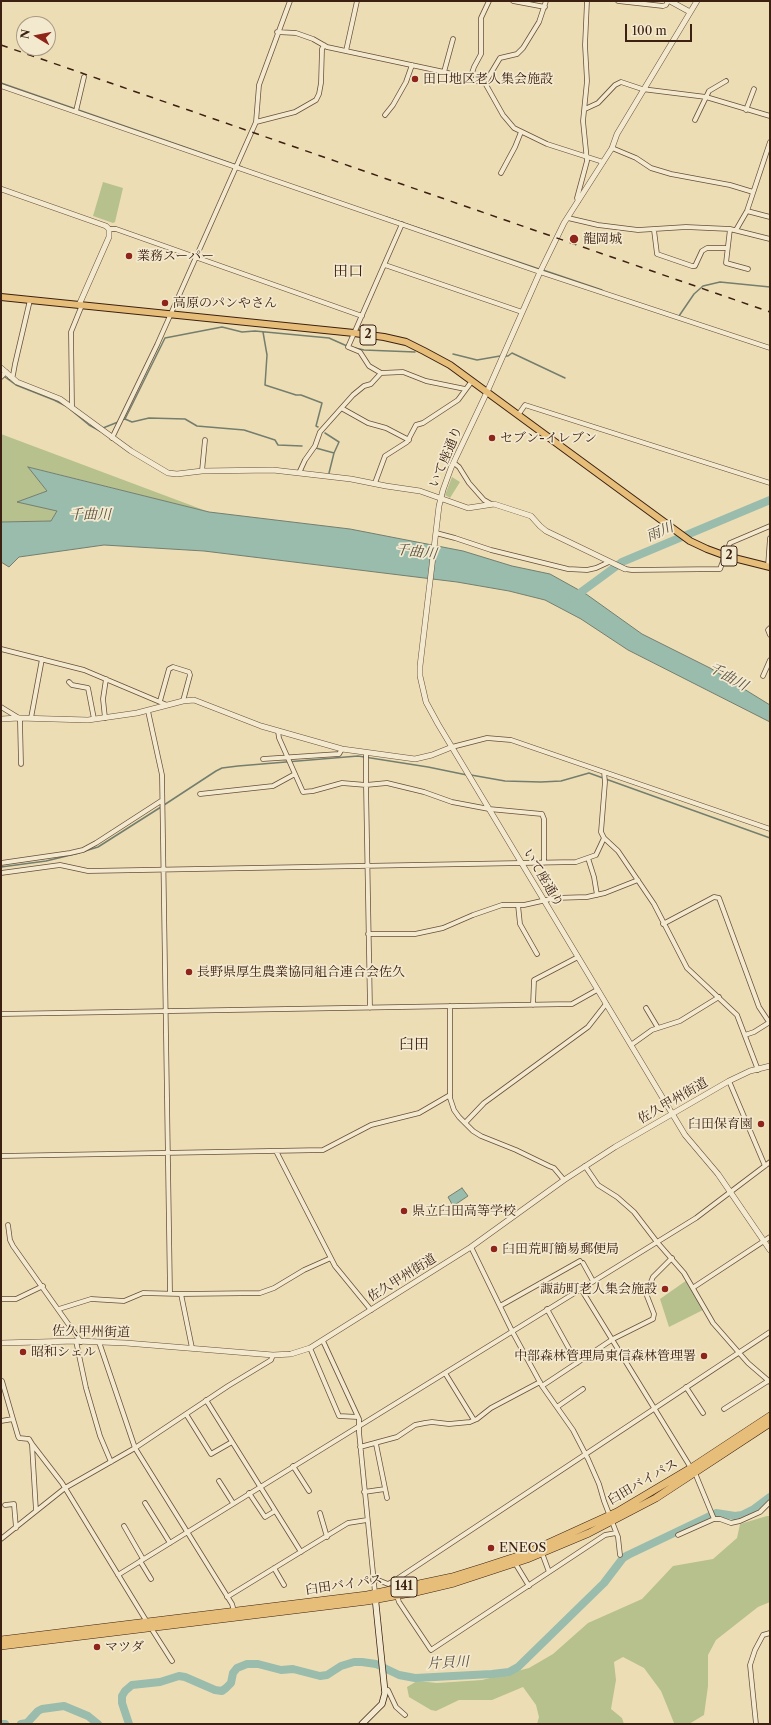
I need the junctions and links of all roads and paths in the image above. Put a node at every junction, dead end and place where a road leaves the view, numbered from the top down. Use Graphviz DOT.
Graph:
graph roads {
  1 [pos="290,1"];
  2 [pos="357,1"];
  3 [pos="489,1"];
  4 [pos="513,1"];
  5 [pos="546,1"];
  6 [pos="587,1"];
  7 [pos="618,1"];
  8 [pos="669,1"];
  9 [pos="697,1"];
  10 [pos="545,6"];
  11 [pos="690,12"];
  12 [pos="277,32"];
  13 [pos="453,39"];
  14 [pos="324,45"];
  15 [pos="346,51"];
  16 [pos="412,65"];
  17 [pos="444,72"];
  18 [pos="84,77"];
  19 [pos="470,79"];
  20 [pos="726,80"];
  21 [pos="485,82"];
  22 [pos="1,86"];
  23 [pos="645,88"];
  24 [pos="754,89"];
  25 [pos="706,97"];
  26 [pos="585,109"];
  27 [pos="76,110"];
  28 [pos="746,110"];
  29 [pos="384,116"];
  30 [pos="770,116"];
  31 [pos="695,120"];
  32 [pos="256,122"];
  33 [pos="521,132"];
  34 [pos="770,142"];
  35 [pos="612,148"];
  36 [pos="586,156"];
  37 [pos="602,162"];
  38 [pos="236,168"];
  39 [pos="501,173"];
  40 [pos="1,189"];
  41 [pos="753,192"];
  42 [pos="578,201"];
  43 [pos="747,211"];
  44 [pos="568,218"];
  45 [pos="770,218"];
  46 [pos="402,224"];
  47 [pos="109,229"];
  48 [pos="730,229"];
  49 [pos="654,230"];
  50 [pos="736,230"];
  51 [pos="770,239"];
  52 [pos="727,248"];
  53 [pos="196,258"];
  54 [pos="385,265"];
  55 [pos="748,269"];
  56 [pos="540,272"];
  57 [pos="1,297"];
  58 [pos="30,300"];
  59 [pos="80,305"];
  60 [pos="522,312"];
  61 [pos="171,314"];
  62 [pos="362,316"];
  63 [pos="354,333"];
  64 [pos="770,348"];
  65 [pos="1,368"];
  66 [pos="6,372"];
  67 [pos="381,374"];
  68 [pos="1,377"];
  69 [pos="10,377"];
  70 [pos="472,381"];
  71 [pos="466,389"];
  72 [pos="487,392"];
  73 [pos="72,407"];
  74 [pos="342,409"];
  75 [pos="518,415"];
  76 [pos="112,438"];
  77 [pos="205,440"];
  78 [pos="409,440"];
  79 [pos="454,463"];
  80 [pos="202,471"];
  81 [pos="299,473"];
  82 [pos="375,483"];
  83 [pos="770,484"];
  84 [pos="440,497"];
  85 [pos="491,504"];
  86 [pos="770,526"];
  87 [pos="436,535"];
  88 [pos="770,538"];
  89 [pos="726,556"];
  90 [pos="609,562"];
  91 [pos="769,566"];
  92 [pos="625,569"];
  93 [pos="770,628"];
  94 [pos="770,635"];
  95 [pos="1,649"];
  96 [pos="42,659"];
  97 [pos="770,660"];
  98 [pos="763,676"];
  99 [pos="106,679"];
  100 [pos="69,682"];
  101 [pos="160,701"];
  102 [pos="182,701"];
  103 [pos="167,705"];
  104 [pos="1,707"];
  105 [pos="148,711"];
  106 [pos="19,718"];
  107 [pos="31,718"];
  108 [pos="105,718"];
  109 [pos="1,719"];
  110 [pos="94,719"];
  111 [pos="278,731"];
  112 [pos="452,747"];
  113 [pos="342,749"];
  114 [pos="366,756"];
  115 [pos="263,759"];
  116 [pos="289,760"];
  117 [pos="21,764"];
  118 [pos="604,772"];
  119 [pos="295,774"];
  120 [pos="366,785"];
  121 [pos="200,794"];
  122 [pos="162,804"];
  123 [pos="489,809"];
  124 [pos="770,829"];
  125 [pos="604,838"];
  126 [pos="588,858"];
  127 [pos="1,862"];
  128 [pos="522,863"];
  129 [pos="544,863"];
  130 [pos="367,866"];
  131 [pos="163,870"];
  132 [pos="1,873"];
  133 [pos="638,880"];
  134 [pos="597,895"];
  135 [pos="544,900"];
  136 [pos="518,905"];
  137 [pos="663,924"];
  138 [pos="368,934"];
  139 [pos="537,954"];
  140 [pos="578,957"];
  141 [pos="597,990"];
  142 [pos="719,997"];
  143 [pos="606,1004"];
  144 [pos="533,1005"];
  145 [pos="450,1006"];
  146 [pos="370,1008"];
  147 [pos="646,1008"];
  148 [pos="165,1011"];
  149 [pos="1,1014"];
  150 [pos="769,1022"];
  151 [pos="658,1028"];
  152 [pos="745,1035"];
  153 [pos="631,1045"];
  154 [pos="770,1066"];
  155 [pos="758,1070"];
  156 [pos="729,1081"];
  157 [pos="450,1095"];
  158 [pos="673,1114"];
  159 [pos="465,1123"];
  160 [pos="276,1151"];
  161 [pos="168,1153"];
  162 [pos="1,1156"];
  163 [pos="770,1162"];
  164 [pos="585,1166"];
  165 [pos="765,1166"];
  166 [pos="564,1180"];
  167 [pos="730,1191"];
  168 [pos="8,1225"];
  169 [pos="770,1237"];
  170 [pos="764,1241"];
  171 [pos="657,1242"];
  172 [pos="471,1247"];
  173 [pos="770,1250"];
  174 [pos="331,1258"];
  175 [pos="672,1258"];
  176 [pos="593,1282"];
  177 [pos="43,1286"];
  178 [pos="694,1287"];
  179 [pos="581,1289"];
  180 [pos="170,1294"];
  181 [pos="181,1294"];
  182 [pos="1,1299"];
  183 [pos="500,1306"];
  184 [pos="59,1309"];
  185 [pos="371,1310"];
  186 [pos="547,1310"];
  187 [pos="512,1331"];
  188 [pos="770,1332"];
  189 [pos="612,1339"];
  190 [pos="323,1341"];
  191 [pos="79,1342"];
  192 [pos="99,1342"];
  193 [pos="1,1343"];
  194 [pos="192,1348"];
  195 [pos="310,1348"];
  196 [pos="739,1353"];
  197 [pos="272,1355"];
  198 [pos="576,1363"];
  199 [pos="445,1373"];
  200 [pos="2,1381"];
  201 [pos="769,1382"];
  202 [pos="541,1384"];
  203 [pos="686,1387"];
  204 [pos="583,1389"];
  205 [pos="206,1400"];
  206 [pos="557,1407"];
  207 [pos="655,1408"];
  208 [pos="724,1409"];
  209 [pos="703,1413"];
  210 [pos="186,1414"];
  211 [pos="770,1416"];
  212 [pos="358,1417"];
  213 [pos="13,1419"];
  214 [pos="474,1420"];
  215 [pos="1,1421"];
  216 [pos="770,1423"];
  217 [pos="360,1426"];
  218 [pos="232,1442"];
  219 [pos="32,1444"];
  220 [pos="376,1444"];
  221 [pos="360,1447"];
  222 [pos="135,1448"];
  223 [pos="585,1454"];
  224 [pos="111,1462"];
  225 [pos="293,1466"];
  226 [pos="693,1470"];
  227 [pos="219,1481"];
  228 [pos="260,1487"];
  229 [pos="65,1488"];
  230 [pos="385,1489"];
  231 [pos="309,1492"];
  232 [pos="364,1492"];
  233 [pos="249,1493"];
  234 [pos="387,1498"];
  235 [pos="770,1502"];
  236 [pos="145,1503"];
  237 [pos="233,1503"];
  238 [pos="5,1505"];
  239 [pos="36,1511"];
  240 [pos="275,1511"];
  241 [pos="320,1513"];
  242 [pos="611,1519"];
  243 [pos="714,1519"];
  244 [pos="367,1520"];
  245 [pos="124,1526"];
  246 [pos="16,1528"];
  247 [pos="187,1532"];
  248 [pos="616,1533"];
  249 [pos="678,1535"];
  250 [pos="326,1537"];
  251 [pos="1,1539"];
  252 [pos="170,1543"];
  253 [pos="301,1552"];
  254 [pos="542,1553"];
  255 [pos="620,1555"];
  256 [pos="141,1560"];
  257 [pos="515,1563"];
  258 [pos="274,1568"];
  259 [pos="549,1572"];
  260 [pos="118,1575"];
  261 [pos="151,1579"];
  262 [pos="373,1580"];
  263 [pos="284,1585"];
  264 [pos="529,1586"];
  265 [pos="227,1596"];
  266 [pos="375,1596"];
  267 [pos="397,1596"];
  268 [pos="234,1611"];
  269 [pos="149,1625"];
  270 [pos="770,1632"];
  271 [pos="1,1640"];
  272 [pos="1,1646"];
  273 [pos="172,1661"];
  274 [pos="384,1689"];
  275 [pos="406,1716"];
  276 [pos="362,1724"];
  277 [pos="756,1724"];
  1 -- 12 [label="street"];
  2 -- 15 [label="street"];
  3 -- 19 [label="street"];
  4 -- 10 [label="street"];
  5 -- 10 [label="street"];
  6 -- 26 [label="street"];
  7 -- 8 [label="street"];
  8 -- 11 [label="street"];
  9 -- 11 [label="street, いて座通り"];
  10 -- 21 [label="street"];
  11 -- 23 [label="street, いて座通り"];
  12 -- 14 [label="street"];
  12 -- 32 [label="street"];
  13 -- 17 [label="street"];
  14 -- 15 [label="street"];
  14 -- 32 [label="street"];
  15 -- 16 [label="street"];
  16 -- 17 [label="street"];
  16 -- 29 [label="street"];
  17 -- 19 [label="street"];
  18 -- 27 [label="street"];
  19 -- 21 [label="street"];
  20 -- 25 [label="street"];
  21 -- 33 [label="street"];
  22 -- 27 [label="street"];
  23 -- 25 [label="street"];
  23 -- 26 [label="street"];
  23 -- 35 [label="street, いて座通り"];
  24 -- 28 [label="street"];
  25 -- 28 [label="street"];
  25 -- 31 [label="street"];
  26 -- 36 [label="street"];
  27 -- 38 [label="street"];
  28 -- 30 [label="street"];
  32 -- 38 [label="street"];
  33 -- 36 [label="street"];
  33 -- 39 [label="street"];
  34 -- 41 [label="street"];
  35 -- 37 [label="street, いて座通り"];
  35 -- 41 [label="street"];
  36 -- 37 [label="street"];
  36 -- 42 [label="street"];
  37 -- 42 [label="street, いて座通り"];
  38 -- 46 [label="street"];
  38 -- 53 [label="street"];
  40 -- 47 [label="street"];
  41 -- 43 [label="street"];
  42 -- 44 [label="street, いて座通り"];
  43 -- 45 [label="street"];
  43 -- 50 [label="street"];
  44 -- 49 [label="street"];
  44 -- 56 [label="street, いて座通り"];
  46 -- 54 [label="street"];
  46 -- 56 [label="street"];
  47 -- 53 [label="street"];
  47 -- 59 [label="street"];
  48 -- 49 [label="street"];
  48 -- 50 [label="street"];
  48 -- 52 [label="street"];
  49 -- 52 [label="street"];
  50 -- 51 [label="street"];
  52 -- 55 [label="street"];
  53 -- 61 [label="street"];
  53 -- 62 [label="street"];
  54 -- 60 [label="street"];
  54 -- 62 [label="street"];
  56 -- 60 [label="street, いて座通り"];
  56 -- 64 [label="street"];
  57 -- 58 [label="main road, 2"];
  58 -- 59 [label="main road, 2"];
  58 -- 69 [label="street"];
  59 -- 61 [label="main road, 2"];
  59 -- 73 [label="street"];
  60 -- 72 [label="street, いて座通り"];
  61 -- 63 [label="main road, 2"];
  61 -- 76 [label="street"];
  62 -- 63 [label="street"];
  63 -- 67 [label="street"];
  63 -- 70 [label="main road, 2"];
  65 -- 66 [label="street"];
  66 -- 68 [label="street"];
  66 -- 69 [label="street"];
  67 -- 71 [label="street"];
  67 -- 74 [label="street"];
  69 -- 73 [label="street"];
  70 -- 71 [label="street"];
  70 -- 72 [label="main road, 2"];
  71 -- 78 [label="street"];
  72 -- 75 [label="main road, 2"];
  72 -- 79 [label="street, いて座通り"];
  73 -- 76 [label="street"];
  74 -- 78 [label="street"];
  74 -- 81 [label="street"];
  75 -- 83 [label="street"];
  75 -- 89 [label="main road, 2"];
  76 -- 80 [label="street"];
  77 -- 80 [label="street"];
  78 -- 82 [label="street"];
  79 -- 84 [label="street, いて座通り"];
  79 -- 85 [label="street"];
  80 -- 81 [label="street"];
  81 -- 82 [label="street"];
  82 -- 84 [label="street"];
  84 -- 85 [label="street"];
  84 -- 87 [label="street, いて座通り"];
  85 -- 90 [label="street"];
  86 -- 89 [label="street"];
  87 -- 90 [label="street"];
  87 -- 112 [label="street, いて座通り"];
  88 -- 91 [label="street"];
  89 -- 91 [label="main road, 2"];
  89 -- 92 [label="street"];
  90 -- 92 [label="street"];
  93 -- 94 [label="street"];
  95 -- 96 [label="street"];
  96 -- 99 [label="street"];
  96 -- 107 [label="street"];
  97 -- 98 [label="street"];
  99 -- 101 [label="street"];
  99 -- 108 [label="street"];
  100 -- 110 [label="street"];
  101 -- 102 [label="street"];
  101 -- 103 [label="street"];
  102 -- 103 [label="street"];
  102 -- 111 [label="street"];
  103 -- 105 [label="street"];
  104 -- 106 [label="street"];
  105 -- 108 [label="street"];
  105 -- 122 [label="street"];
  106 -- 107 [label="street"];
  106 -- 109 [label="street"];
  106 -- 117 [label="street"];
  107 -- 110 [label="street"];
  108 -- 110 [label="street"];
  111 -- 113 [label="street"];
  111 -- 116 [label="street"];
  112 -- 114 [label="street"];
  112 -- 118 [label="street"];
  112 -- 123 [label="street, いて座通り"];
  113 -- 114 [label="street"];
  113 -- 116 [label="street"];
  114 -- 120 [label="street"];
  115 -- 116 [label="street"];
  116 -- 119 [label="street"];
  118 -- 124 [label="street"];
  118 -- 125 [label="street"];
  119 -- 120 [label="street"];
  119 -- 121 [label="street"];
  120 -- 123 [label="street"];
  120 -- 130 [label="street"];
  122 -- 127 [label="street"];
  122 -- 131 [label="street"];
  123 -- 128 [label="street, いて座通り"];
  123 -- 129 [label="street"];
  125 -- 126 [label="street"];
  125 -- 133 [label="street"];
  126 -- 129 [label="street"];
  126 -- 134 [label="street"];
  128 -- 129 [label="street"];
  128 -- 130 [label="street"];
  128 -- 135 [label="street, いて座通り"];
  130 -- 131 [label="street"];
  130 -- 138 [label="street"];
  131 -- 132 [label="street"];
  131 -- 148 [label="street"];
  133 -- 134 [label="street"];
  133 -- 137 [label="street"];
  134 -- 135 [label="street"];
  135 -- 136 [label="street"];
  135 -- 140 [label="street, いて座通り"];
  136 -- 138 [label="street"];
  136 -- 139 [label="street"];
  137 -- 142 [label="street"];
  137 -- 150 [label="street"];
  138 -- 146 [label="street"];
  140 -- 141 [label="street, いて座通り"];
  140 -- 144 [label="street"];
  141 -- 143 [label="street, いて座通り"];
  141 -- 144 [label="street"];
  142 -- 151 [label="street"];
  142 -- 152 [label="street"];
  143 -- 153 [label="street, いて座通り"];
  143 -- 159 [label="street"];
  144 -- 145 [label="street"];
  145 -- 146 [label="street"];
  145 -- 157 [label="street"];
  146 -- 148 [label="street"];
  147 -- 151 [label="street"];
  148 -- 149 [label="street"];
  148 -- 161 [label="street"];
  150 -- 152 [label="street"];
  151 -- 153 [label="street"];
  152 -- 155 [label="street"];
  153 -- 158 [label="street, いて座通り"];
  154 -- 155 [label="street, 佐久甲州街道"];
  155 -- 156 [label="street, 佐久甲州街道"];
  156 -- 158 [label="street, 佐久甲州街道"];
  156 -- 165 [label="street"];
  157 -- 159 [label="street"];
  157 -- 160 [label="street"];
  158 -- 164 [label="street, 佐久甲州街道"];
  158 -- 167 [label="street, いて座通り"];
  159 -- 166 [label="street"];
  160 -- 161 [label="street"];
  160 -- 174 [label="street"];
  161 -- 162 [label="street"];
  161 -- 180 [label="street"];
  163 -- 165 [label="street"];
  164 -- 166 [label="street, 佐久甲州街道"];
  164 -- 171 [label="street"];
  165 -- 167 [label="street"];
  166 -- 172 [label="street, 佐久甲州街道"];
  167 -- 170 [label="street, いて座通り"];
  167 -- 171 [label="street"];
  168 -- 177 [label="street"];
  169 -- 170 [label="street"];
  170 -- 173 [label="street, いて座通り"];
  170 -- 178 [label="street"];
  171 -- 175 [label="street"];
  171 -- 176 [label="street"];
  172 -- 183 [label="street"];
  172 -- 185 [label="street, 佐久甲州街道"];
  174 -- 181 [label="street"];
  174 -- 185 [label="street"];
  175 -- 178 [label="street"];
  175 -- 189 [label="street"];
  176 -- 179 [label="street"];
  176 -- 183 [label="street"];
  177 -- 182 [label="street"];
  177 -- 184 [label="street"];
  178 -- 196 [label="street"];
  179 -- 186 [label="street"];
  179 -- 189 [label="street"];
  180 -- 181 [label="street"];
  180 -- 184 [label="street"];
  181 -- 194 [label="street"];
  183 -- 187 [label="street"];
  184 -- 191 [label="street"];
  185 -- 190 [label="street, 佐久甲州街道"];
  186 -- 187 [label="street"];
  186 -- 198 [label="street"];
  187 -- 199 [label="street"];
  187 -- 202 [label="street"];
  188 -- 196 [label="street"];
  189 -- 198 [label="street"];
  189 -- 207 [label="street"];
  190 -- 195 [label="street, 佐久甲州街道"];
  190 -- 212 [label="street"];
  191 -- 192 [label="street, 佐久甲州街道"];
  191 -- 193 [label="street, 佐久甲州街道"];
  191 -- 224 [label="street"];
  192 -- 194 [label="street, 佐久甲州街道"];
  192 -- 222 [label="street"];
  194 -- 197 [label="street, 佐久甲州街道"];
  195 -- 197 [label="street, 佐久甲州街道"];
  195 -- 212 [label="street"];
  196 -- 201 [label="street"];
  196 -- 203 [label="street"];
  197 -- 205 [label="street"];
  198 -- 202 [label="street"];
  199 -- 214 [label="street"];
  199 -- 217 [label="street"];
  200 -- 213 [label="street"];
  201 -- 208 [label="street"];
  202 -- 206 [label="street"];
  202 -- 214 [label="street"];
  203 -- 207 [label="street"];
  203 -- 209 [label="street"];
  204 -- 206 [label="street"];
  205 -- 210 [label="street"];
  205 -- 218 [label="street"];
  206 -- 223 [label="street"];
  207 -- 223 [label="street"];
  207 -- 226 [label="street"];
  210 -- 218 [label="street"];
  210 -- 222 [label="street"];
  211 -- 226 [label="highway, 臼田バイパス / 141"];
  212 -- 217 [label="street"];
  213 -- 215 [label="street"];
  213 -- 219 [label="street"];
  214 -- 220 [label="street"];
  216 -- 226 [label="highway, 臼田バイパス / 141"];
  217 -- 221 [label="street"];
  217 -- 225 [label="street"];
  218 -- 228 [label="street"];
  219 -- 229 [label="street"];
  219 -- 239 [label="street"];
  220 -- 221 [label="street"];
  220 -- 230 [label="street"];
  221 -- 232 [label="street"];
  222 -- 224 [label="street"];
  222 -- 247 [label="street"];
  223 -- 242 [label="street"];
  223 -- 262 [label="street"];
  224 -- 229 [label="street"];
  225 -- 228 [label="street"];
  225 -- 231 [label="street"];
  226 -- 242 [label="highway, 臼田バイパス / 141"];
  226 -- 243 [label="street"];
  227 -- 237 [label="street"];
  228 -- 233 [label="street"];
  228 -- 240 [label="street"];
  229 -- 239 [label="street"];
  229 -- 260 [label="street"];
  230 -- 232 [label="street"];
  230 -- 234 [label="street"];
  232 -- 244 [label="street"];
  233 -- 237 [label="street"];
  233 -- 240 [label="street"];
  235 -- 243 [label="street"];
  236 -- 252 [label="street"];
  237 -- 247 [label="street"];
  238 -- 246 [label="street"];
  239 -- 246 [label="street"];
  240 -- 253 [label="street"];
  241 -- 250 [label="street"];
  242 -- 248 [label="street"];
  242 -- 254 [label="highway, 臼田バイパス / 141"];
  242 -- 266 [label="highway, 臼田バイパス / 141"];
  243 -- 249 [label="street"];
  244 -- 250 [label="street"];
  244 -- 262 [label="street"];
  245 -- 256 [label="street"];
  246 -- 251 [label="street"];
  247 -- 252 [label="street"];
  247 -- 265 [label="street"];
  248 -- 255 [label="street"];
  248 -- 259 [label="street"];
  250 -- 253 [label="street"];
  252 -- 256 [label="street"];
  253 -- 258 [label="street"];
  254 -- 257 [label="highway, 臼田バイパス / 141"];
  254 -- 259 [label="street"];
  256 -- 260 [label="street"];
  256 -- 261 [label="street"];
  257 -- 264 [label="street"];
  257 -- 267 [label="highway, 臼田バイパス / 141"];
  258 -- 263 [label="street"];
  258 -- 265 [label="street"];
  259 -- 264 [label="street"];
  260 -- 269 [label="street"];
  262 -- 266 [label="street"];
  264 -- 267 [label="street"];
  265 -- 268 [label="street"];
  266 -- 267 [label="highway, 臼田バイパス / 141"];
  266 -- 268 [label="highway, 臼田バイパス / 141"];
  266 -- 269 [label="highway, 臼田バイパス / 141"];
  266 -- 274 [label="main road"];
  268 -- 269 [label="highway, 臼田バイパス / 141"];
  269 -- 271 [label="highway, 臼田バイパス / 141"];
  269 -- 272 [label="highway, 臼田バイパス / 141"];
  269 -- 273 [label="street"];
  270 -- 277 [label="street"];
  274 -- 275 [label="street"];
  274 -- 276 [label="main road"];
}
